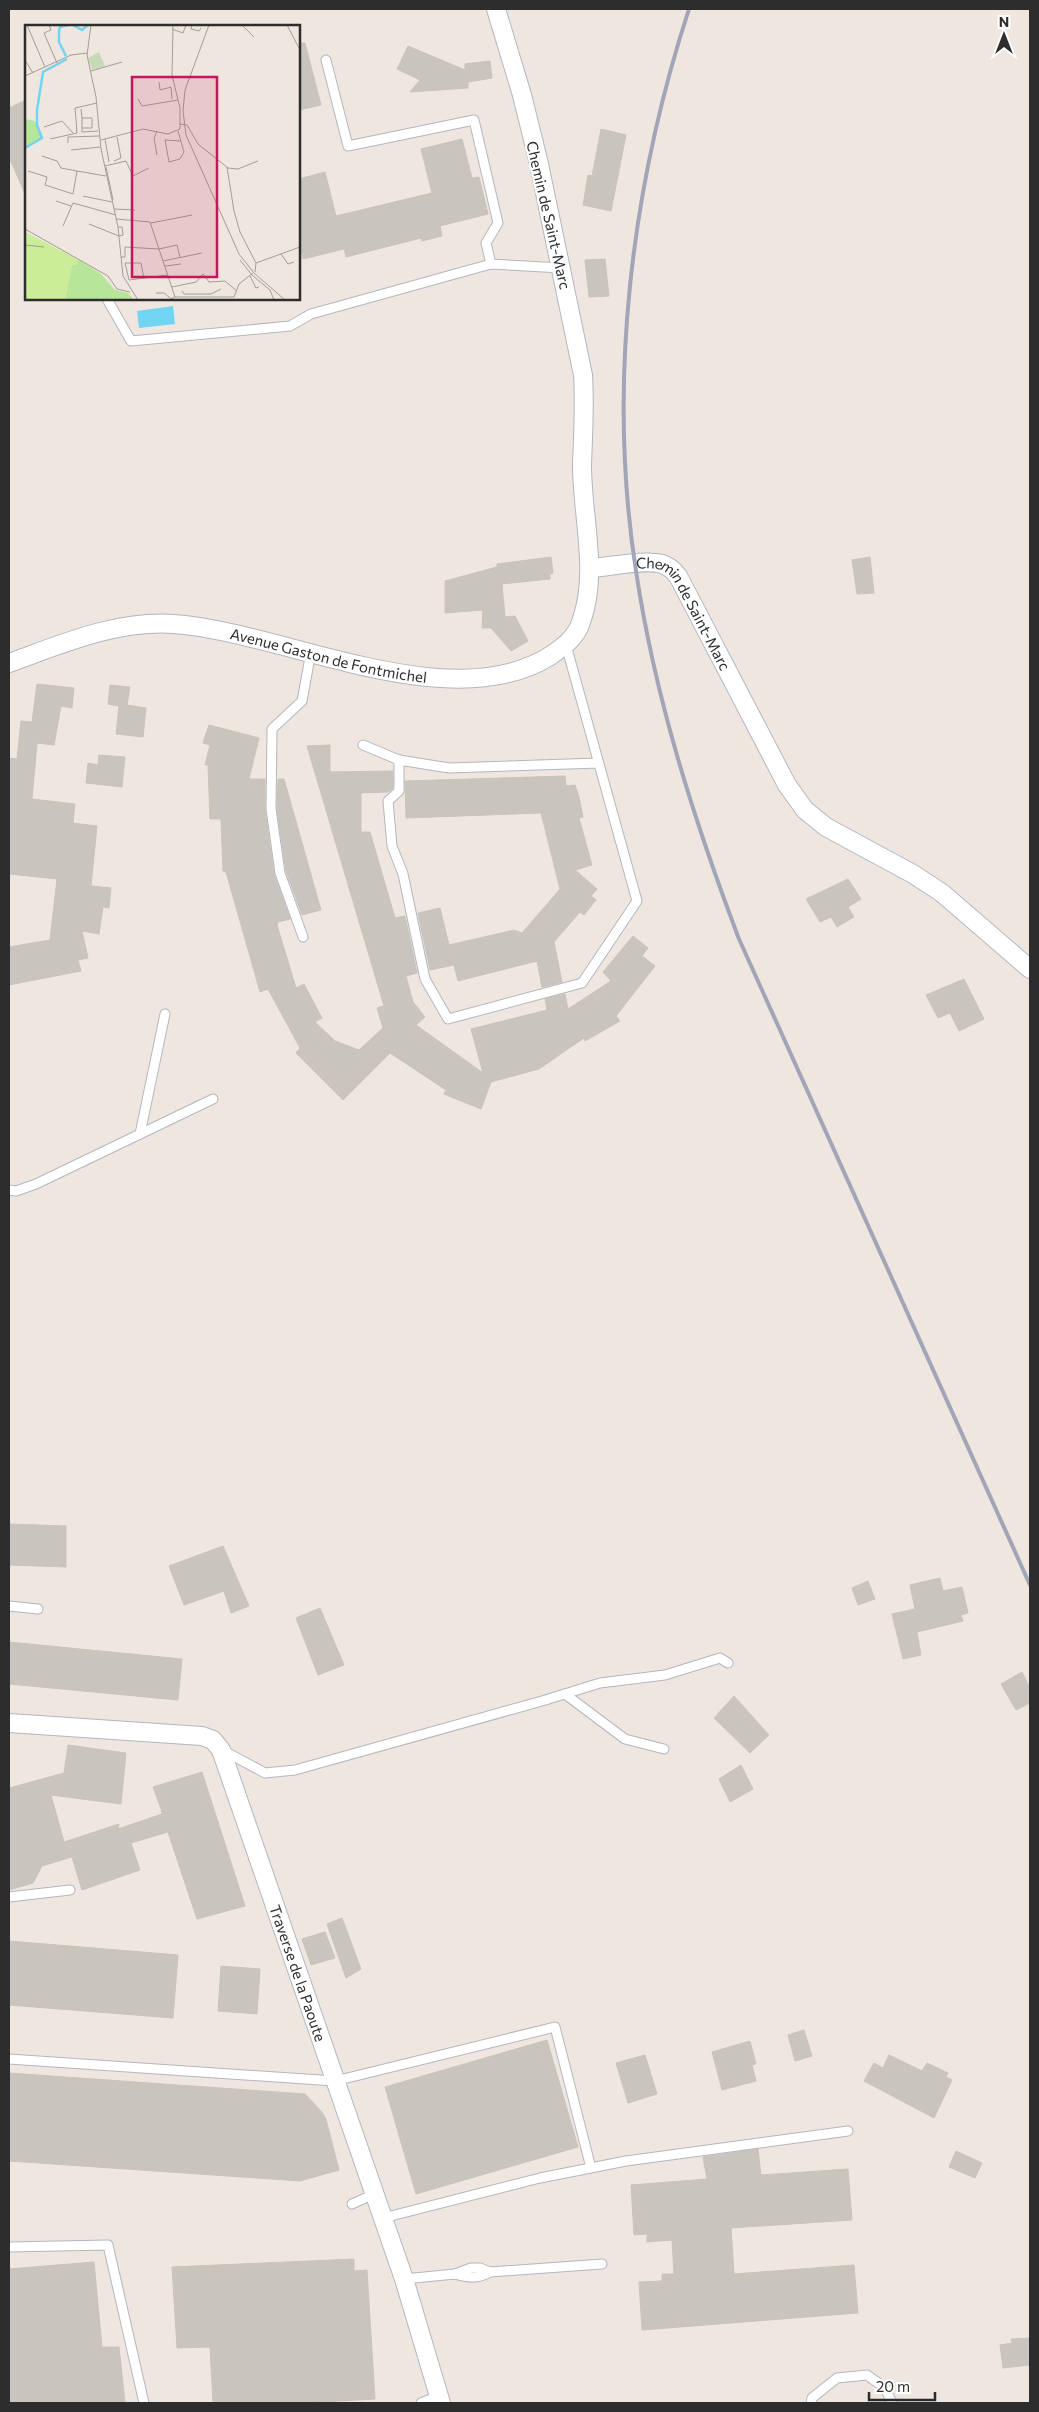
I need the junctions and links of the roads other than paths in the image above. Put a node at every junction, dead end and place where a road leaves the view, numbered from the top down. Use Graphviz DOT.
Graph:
graph roads {
  1 [pos="496,9"];
  2 [pos="326,60"];
  3 [pos="491,264"];
  4 [pos="561,268"];
  5 [pos="108,300"];
  6 [pos="590,568"];
  7 [pos="566,645"];
  8 [pos="311,652"];
  9 [pos="9,663"];
  10 [pos="363,745"];
  11 [pos="398,760"];
  12 [pos="599,763"];
  13 [pos="303,937"];
  14 [pos="1030,969"];
  15 [pos="165,1014"];
  16 [pos="213,1099"];
  17 [pos="140,1134"];
  18 [pos="9,1190"];
  19 [pos="9,1606"];
  20 [pos="38,1609"];
  21 [pos="728,1663"];
  22 [pos="565,1694"];
  23 [pos="9,1723"];
  24 [pos="664,1749"];
  25 [pos="221,1750"];
  26 [pos="70,1890"];
  27 [pos="9,1896"];
  28 [pos="9,2059"];
  29 [pos="335,2081"];
  30 [pos="848,2131"];
  31 [pos="591,2168"];
  32 [pos="374,2194"];
  33 [pos="352,2204"];
  34 [pos="383,2218"];
  35 [pos="9,2247"];
  36 [pos="602,2264"];
  37 [pos="404,2279"];
  38 [pos="440,2400"];
  39 [pos="144,2403"];
  40 [pos="421,2403"];
  41 [pos="811,2403"];
  42 [pos="892,2403"];
  1 -- 4 [label="street, Chemin de Saint-Marc"];
  2 -- 3 [label="lane"];
  3 -- 4 [label="lane"];
  3 -- 5 [label="lane"];
  4 -- 6 [label="street, Chemin de Saint-Marc"];
  6 -- 7 [label="street, Avenue Gaston de Fontmichel"];
  6 -- 14 [label="street, Chemin de Saint-Marc"];
  7 -- 8 [label="street, Avenue Gaston de Fontmichel"];
  7 -- 12 [label="lane"];
  8 -- 9 [label="street, Avenue Gaston de Fontmichel"];
  8 -- 13 [label="lane"];
  10 -- 11 [label="lane"];
  11 -- 12 [label="lane"];
  11 -- 12 [label="lane"];
  15 -- 17 [label="lane"];
  16 -- 17 [label="lane"];
  17 -- 18 [label="lane"];
  19 -- 20 [label="lane"];
  21 -- 22 [label="lane"];
  22 -- 24 [label="lane"];
  22 -- 25 [label="lane"];
  23 -- 25 [label="street"];
  25 -- 29 [label="street, Traverse de la Paoute"];
  26 -- 27 [label="lane"];
  28 -- 29 [label="lane"];
  29 -- 31 [label="lane"];
  29 -- 32 [label="street, Traverse de la Paoute"];
  30 -- 31 [label="lane"];
  31 -- 34 [label="lane"];
  32 -- 33 [label="lane"];
  32 -- 34 [label="street, Traverse de la Paoute"];
  34 -- 37 [label="street, Traverse de la Paoute"];
  35 -- 39 [label="lane"];
  36 -- 37 [label="lane"];
  37 -- 38 [label="street, Traverse de la Paoute"];
  38 -- 40 [label="lane"];
  41 -- 42 [label="lane"];
}
